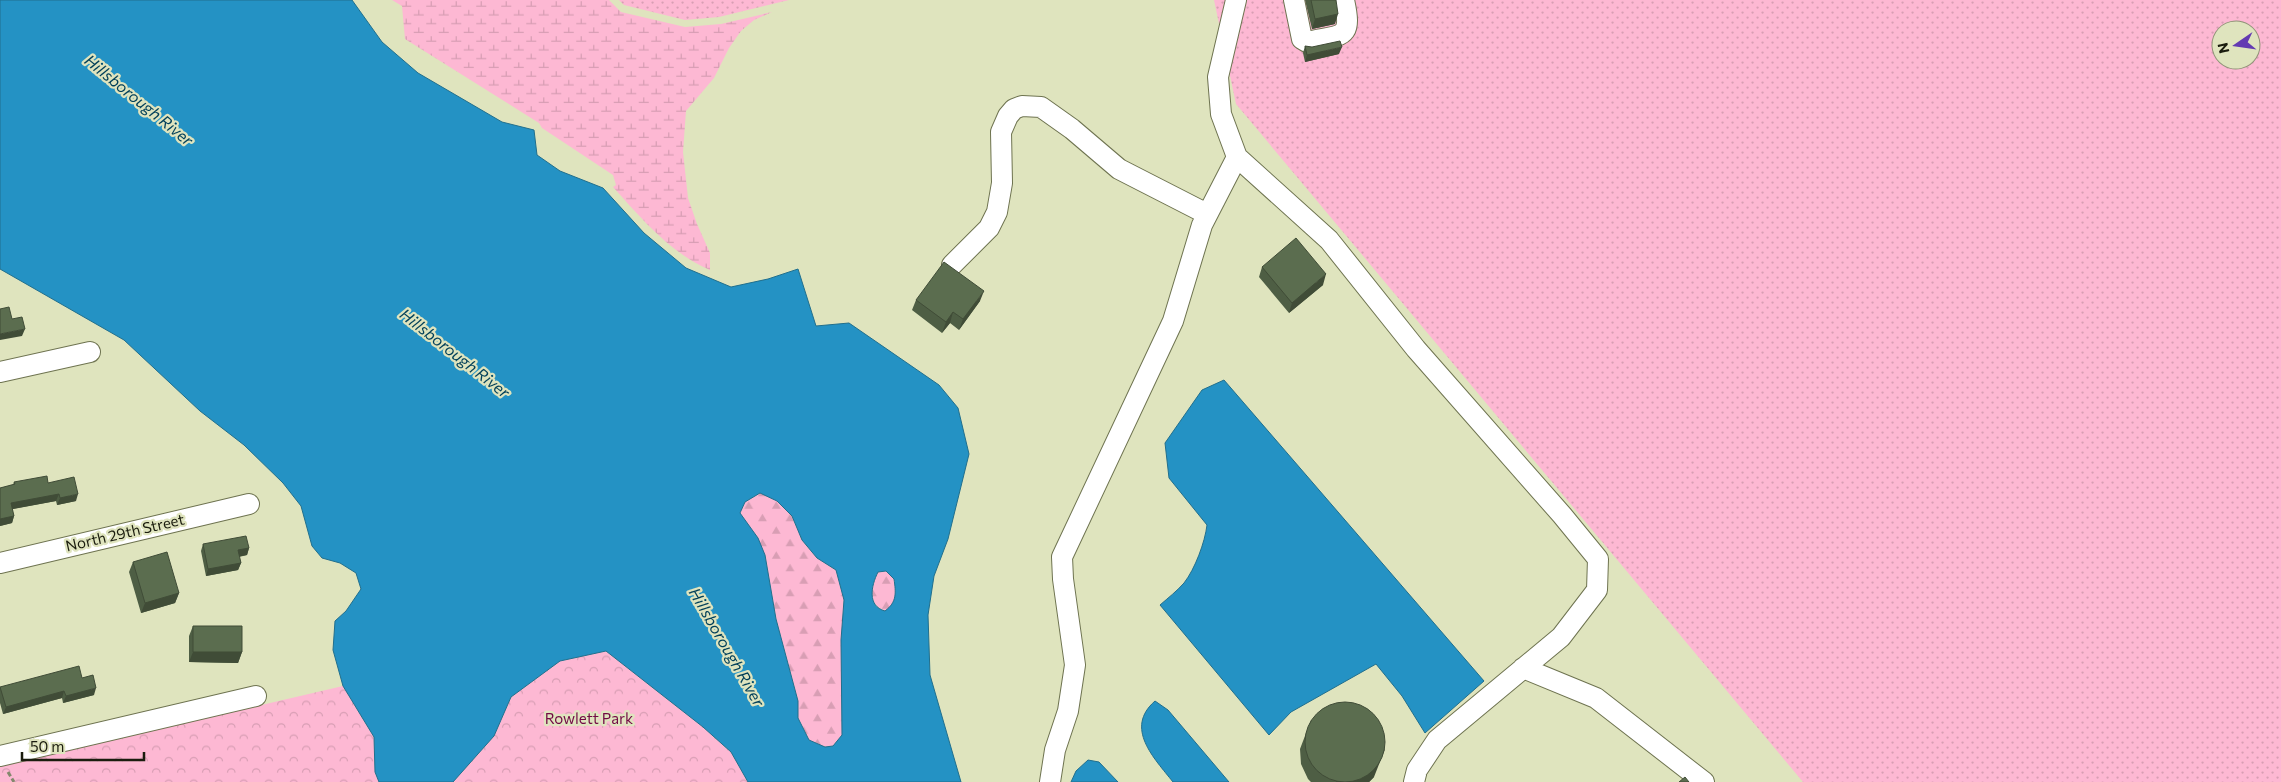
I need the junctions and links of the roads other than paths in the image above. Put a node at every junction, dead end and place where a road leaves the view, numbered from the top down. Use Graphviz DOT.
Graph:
graph roads {
  1 [pos="1236,0"];
  2 [pos="1294,0"];
  3 [pos="1344,0"];
  4 [pos="1237,157"];
  5 [pos="1207,214"];
  6 [pos="952,265"];
  7 [pos="90,352"];
  8 [pos="0,372"];
  9 [pos="249,504"];
  10 [pos="0,563"];
  11 [pos="1523,668"];
  12 [pos="256,696"];
  13 [pos="0,756"];
  14 [pos="1050,782"];
  15 [pos="1414,782"];
  16 [pos="1704,782"];
  1 -- 4 [label="street"];
  2 -- 3 [label="street"];
  4 -- 5 [label="street"];
  4 -- 11 [label="street"];
  5 -- 6 [label="street"];
  5 -- 14 [label="street"];
  7 -- 8 [label="street"];
  9 -- 10 [label="street, North 29th Street"];
  11 -- 15 [label="street"];
  11 -- 16 [label="street"];
  12 -- 13 [label="street"];
}
